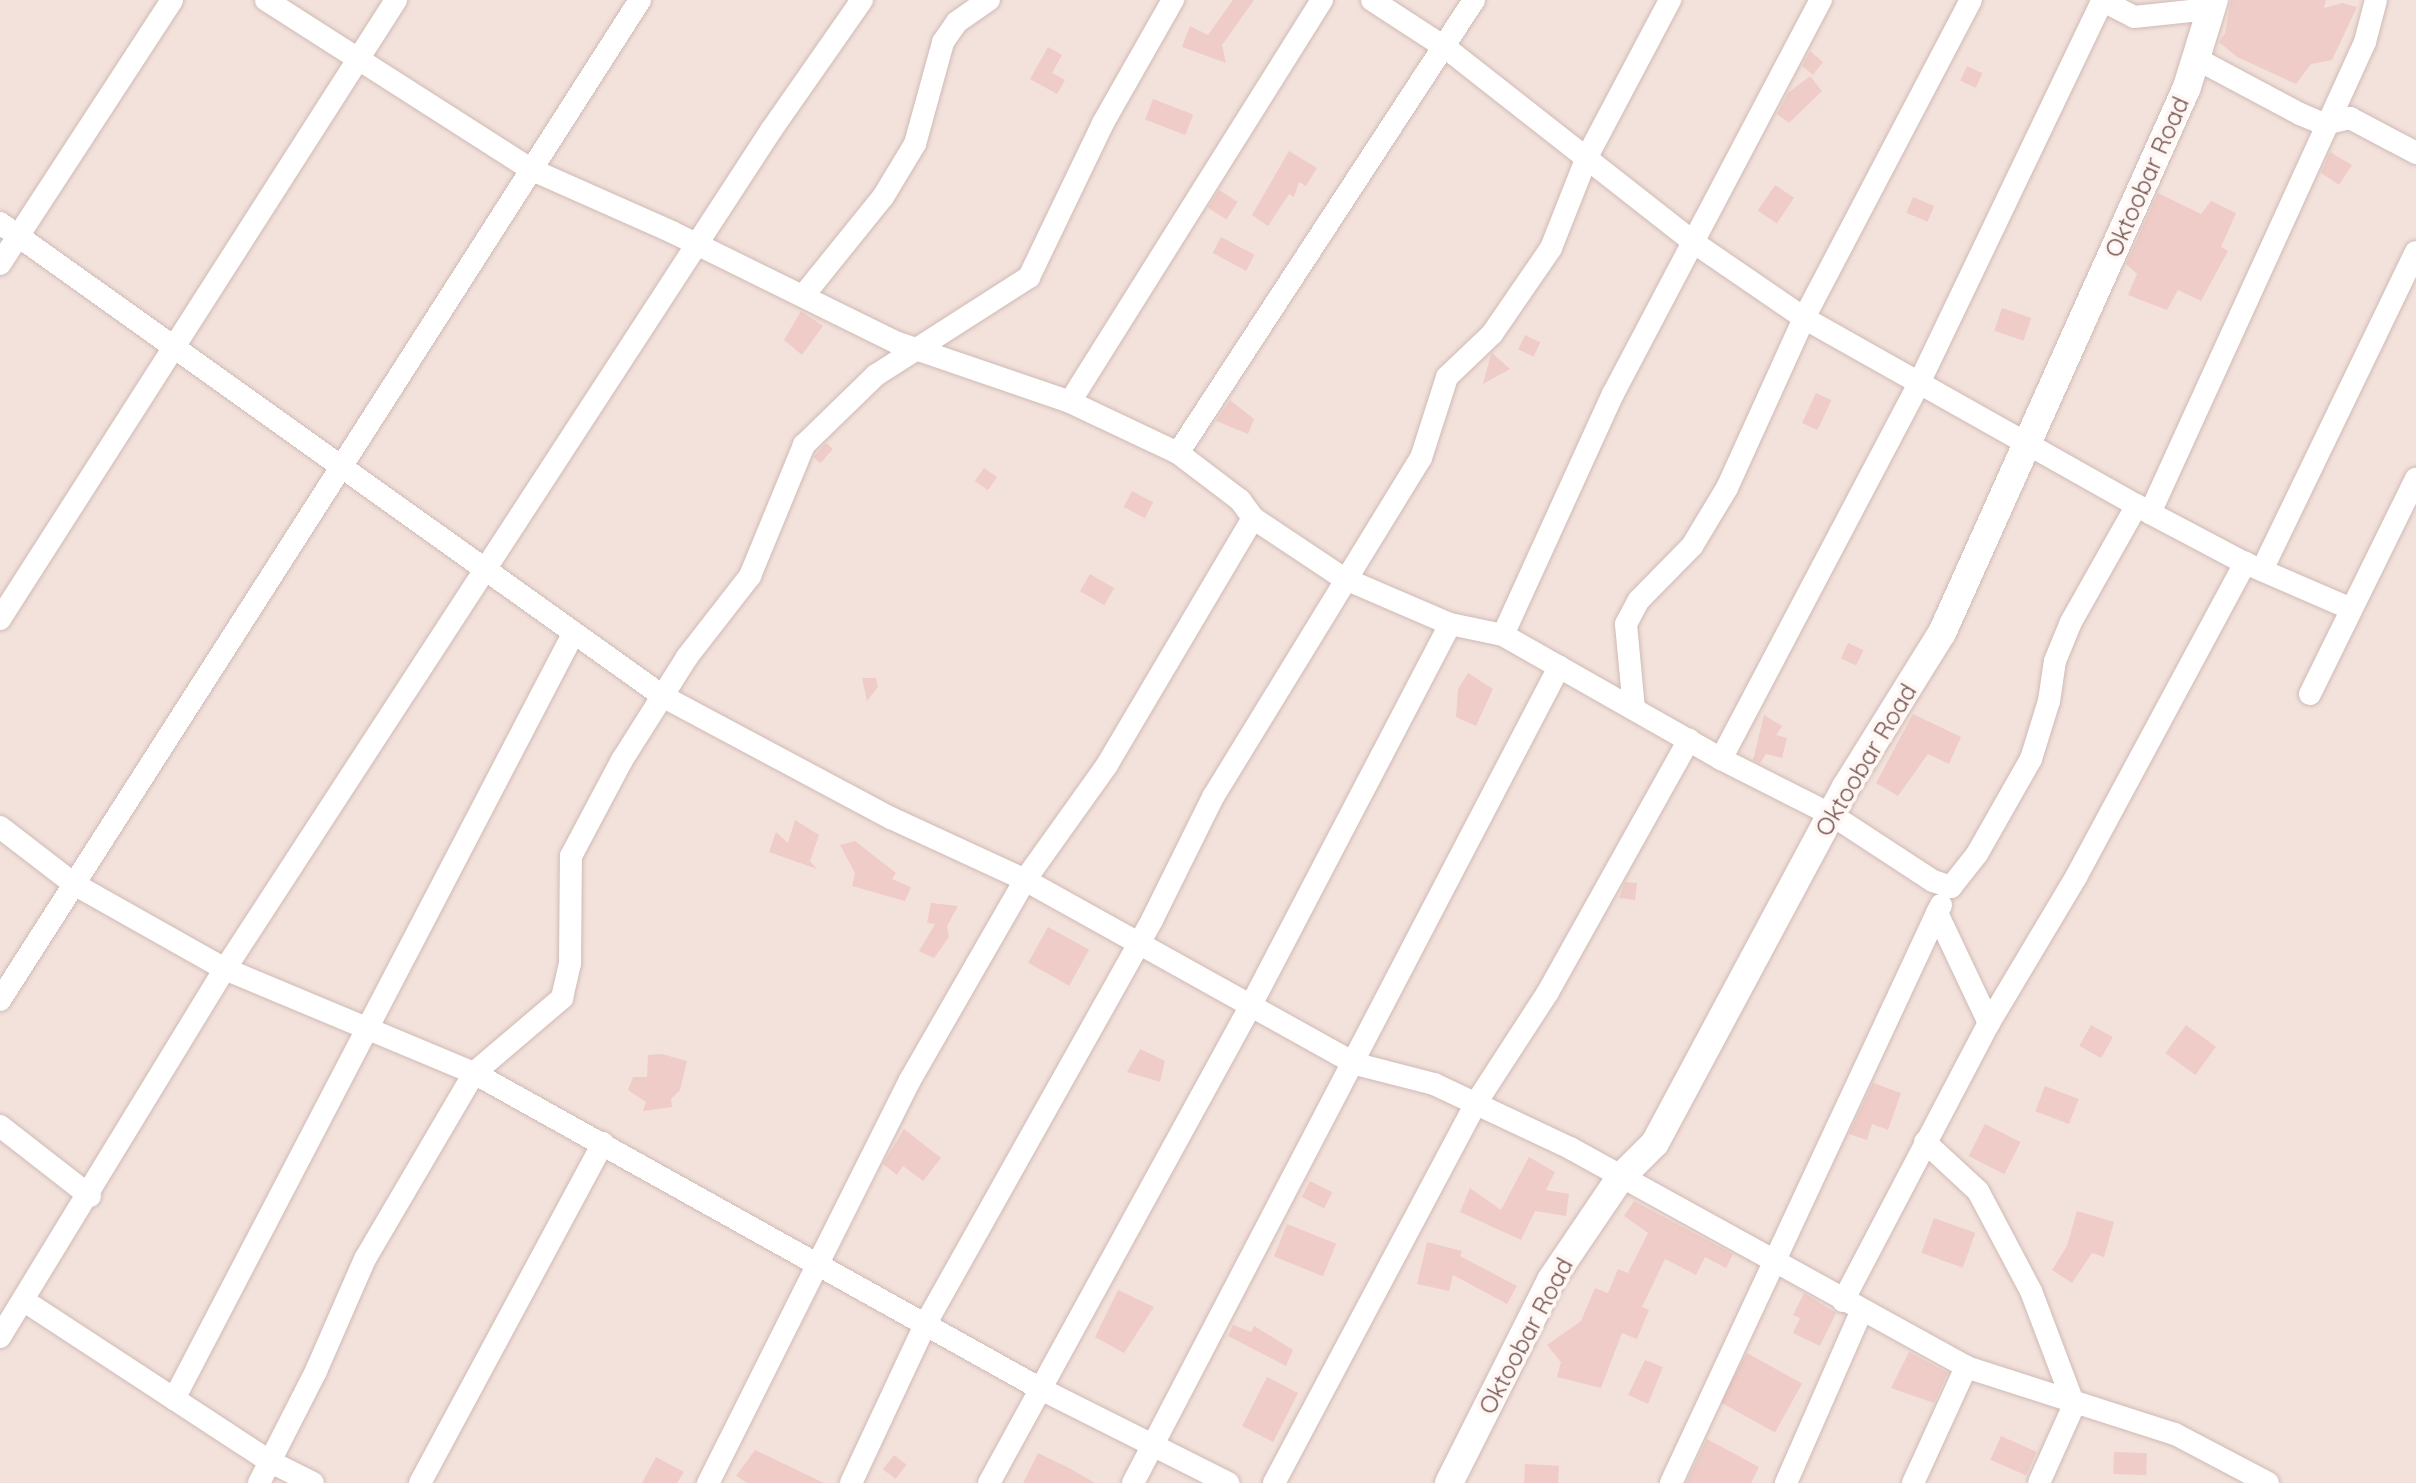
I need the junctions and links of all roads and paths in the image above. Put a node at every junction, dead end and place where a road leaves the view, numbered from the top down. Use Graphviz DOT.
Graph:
graph roads {
  1 [pos="172,0"];
  2 [pos="266,0"];
  3 [pos="396,0"];
  4 [pos="640,0"];
  5 [pos="862,0"];
  6 [pos="989,0"];
  7 [pos="1173,0"];
  8 [pos="1322,0"];
  9 [pos="1372,0"];
  10 [pos="1474,0"];
  11 [pos="1670,0"];
  12 [pos="1821,0"];
  13 [pos="1971,0"];
  14 [pos="2102,0"];
  15 [pos="2376,0"];
  16 [pos="2212,4"];
  17 [pos="1446,48"];
  18 [pos="2195,58"];
  19 [pos="356,62"];
  20 [pos="2324,124"];
  21 [pos="2416,153"];
  22 [pos="1587,157"];
  23 [pos="530,169"];
  24 [pos="0,223"];
  25 [pos="19,236"];
  26 [pos="1693,242"];
  27 [pos="697,244"];
  28 [pos="2416,252"];
  29 [pos="0,264"];
  30 [pos="803,296"];
  31 [pos="1804,318"];
  32 [pos="172,347"];
  33 [pos="914,350"];
  34 [pos="1921,379"];
  35 [pos="1070,402"];
  36 [pos="2029,444"];
  37 [pos="1178,453"];
  38 [pos="339,466"];
  39 [pos="2416,479"];
  40 [pos="2144,509"];
  41 [pos="1253,518"];
  42 [pos="2253,566"];
  43 [pos="485,572"];
  44 [pos="1343,578"];
  45 [pos="2349,608"];
  46 [pos="0,619"];
  47 [pos="1450,624"];
  48 [pos="573,634"];
  49 [pos="1503,635"];
  50 [pos="1559,667"];
  51 [pos="2310,694"];
  52 [pos="664,697"];
  53 [pos="1634,709"];
  54 [pos="1689,740"];
  55 [pos="1721,759"];
  56 [pos="1832,815"];
  57 [pos="0,827"];
  58 [pos="1025,880"];
  59 [pos="74,884"];
  60 [pos="1951,887"];
  61 [pos="1937,913"];
  62 [pos="1137,942"];
  63 [pos="225,969"];
  64 [pos="0,1000"];
  65 [pos="1250,1007"];
  66 [pos="1989,1023"];
  67 [pos="364,1027"];
  68 [pos="1356,1064"];
  69 [pos="474,1073"];
  70 [pos="1476,1103"];
  71 [pos="0,1126"];
  72 [pos="1925,1142"];
  73 [pos="603,1143"];
  74 [pos="1620,1178"];
  75 [pos="90,1196"];
  76 [pos="1775,1261"];
  77 [pos="821,1263"];
  78 [pos="23,1300"];
  79 [pos="1852,1305"];
  80 [pos="926,1323"];
  81 [pos="0,1337"];
  82 [pos="1966,1367"];
  83 [pos="1039,1388"];
  84 [pos="174,1399"];
  85 [pos="2074,1405"];
  86 [pos="1152,1442"];
  87 [pos="269,1461"];
  88 [pos="259,1483"];
  89 [pos="313,1483"];
  90 [pos="420,1483"];
  91 [pos="708,1483"];
  92 [pos="851,1483"];
  93 [pos="989,1483"];
  94 [pos="1133,1483"];
  95 [pos="1228,1483"];
  96 [pos="1274,1483"];
  97 [pos="1449,1483"];
  98 [pos="1671,1483"];
  99 [pos="1786,1483"];
  100 [pos="1913,1483"];
  101 [pos="2039,1483"];
  102 [pos="2268,1483"];
  1 -- 25 [label="street"];
  2 -- 19 [label="street"];
  3 -- 19 [label="street"];
  4 -- 23 [label="street"];
  5 -- 27 [label="street"];
  6 -- 30 [label="street"];
  7 -- 33 [label="street"];
  8 -- 35 [label="street"];
  9 -- 17 [label="street"];
  10 -- 17 [label="street"];
  11 -- 22 [label="street"];
  12 -- 26 [label="street"];
  13 -- 31 [label="street"];
  14 -- 16 [label="street"];
  14 -- 34 [label="street"];
  15 -- 20 [label="street"];
  16 -- 18 [label="street, Oktoobar Road"];
  17 -- 22 [label="street"];
  17 -- 37 [label="street"];
  18 -- 20 [label="street"];
  18 -- 36 [label="street, Oktoobar Road"];
  19 -- 23 [label="street"];
  19 -- 32 [label="street"];
  20 -- 21 [label="street"];
  20 -- 40 [label="street"];
  22 -- 26 [label="street"];
  22 -- 44 [label="street"];
  23 -- 27 [label="street"];
  23 -- 38 [label="street"];
  24 -- 25 [label="street"];
  25 -- 29 [label="street"];
  25 -- 32 [label="street"];
  26 -- 31 [label="street"];
  26 -- 49 [label="street"];
  27 -- 30 [label="street"];
  27 -- 43 [label="street"];
  28 -- 42 [label="street"];
  30 -- 33 [label="street"];
  31 -- 34 [label="street"];
  31 -- 53 [label="street"];
  32 -- 38 [label="street"];
  32 -- 46 [label="street"];
  33 -- 35 [label="street"];
  33 -- 52 [label="street"];
  34 -- 36 [label="street"];
  34 -- 55 [label="street"];
  35 -- 37 [label="street"];
  36 -- 40 [label="street"];
  36 -- 56 [label="street, Oktoobar Road"];
  37 -- 41 [label="street"];
  38 -- 43 [label="street"];
  38 -- 59 [label="street"];
  39 -- 45 [label="street"];
  40 -- 42 [label="street"];
  40 -- 60 [label="street"];
  41 -- 44 [label="street"];
  41 -- 58 [label="street"];
  42 -- 45 [label="street"];
  42 -- 66 [label="street"];
  43 -- 48 [label="street"];
  43 -- 63 [label="street"];
  44 -- 47 [label="street"];
  44 -- 62 [label="street"];
  45 -- 51 [label="street"];
  47 -- 49 [label="street"];
  47 -- 65 [label="street"];
  48 -- 52 [label="street"];
  48 -- 67 [label="street"];
  49 -- 50 [label="street"];
  50 -- 53 [label="street"];
  50 -- 68 [label="street"];
  52 -- 58 [label="street"];
  52 -- 69 [label="street"];
  53 -- 54 [label="street"];
  54 -- 55 [label="street"];
  54 -- 70 [label="street"];
  55 -- 56 [label="street"];
  56 -- 60 [label="street"];
  56 -- 74 [label="street, Oktoobar Road"];
  57 -- 59 [label="street"];
  58 -- 62 [label="street"];
  58 -- 77 [label="street"];
  59 -- 63 [label="street"];
  59 -- 64 [label="street"];
  60 -- 61 [label="street"];
  61 -- 66 [label="street"];
  61 -- 76 [label="street"];
  62 -- 65 [label="street"];
  62 -- 80 [label="street"];
  63 -- 67 [label="street"];
  63 -- 75 [label="street"];
  65 -- 68 [label="street"];
  65 -- 83 [label="street"];
  66 -- 72 [label="street"];
  67 -- 69 [label="street"];
  67 -- 84 [label="street"];
  68 -- 70 [label="street"];
  68 -- 86 [label="street"];
  69 -- 73 [label="street"];
  69 -- 87 [label="street"];
  70 -- 74 [label="street"];
  70 -- 96 [label="street"];
  71 -- 75 [label="street"];
  72 -- 79 [label="street"];
  72 -- 85 [label="street"];
  73 -- 77 [label="street"];
  73 -- 90 [label="street"];
  74 -- 76 [label="street"];
  74 -- 97 [label="street, Oktoobar Road"];
  75 -- 78 [label="street"];
  76 -- 79 [label="street"];
  76 -- 98 [label="street"];
  77 -- 80 [label="street"];
  77 -- 91 [label="street"];
  78 -- 81 [label="street"];
  78 -- 84 [label="street"];
  79 -- 82 [label="street"];
  79 -- 99 [label="street"];
  80 -- 83 [label="street"];
  80 -- 92 [label="street"];
  82 -- 85 [label="street"];
  82 -- 100 [label="street"];
  83 -- 86 [label="street"];
  83 -- 93 [label="street"];
  84 -- 87 [label="street"];
  85 -- 101 [label="street"];
  85 -- 102 [label="street"];
  86 -- 94 [label="street"];
  86 -- 95 [label="street"];
  87 -- 88 [label="street"];
  87 -- 89 [label="street"];
}
